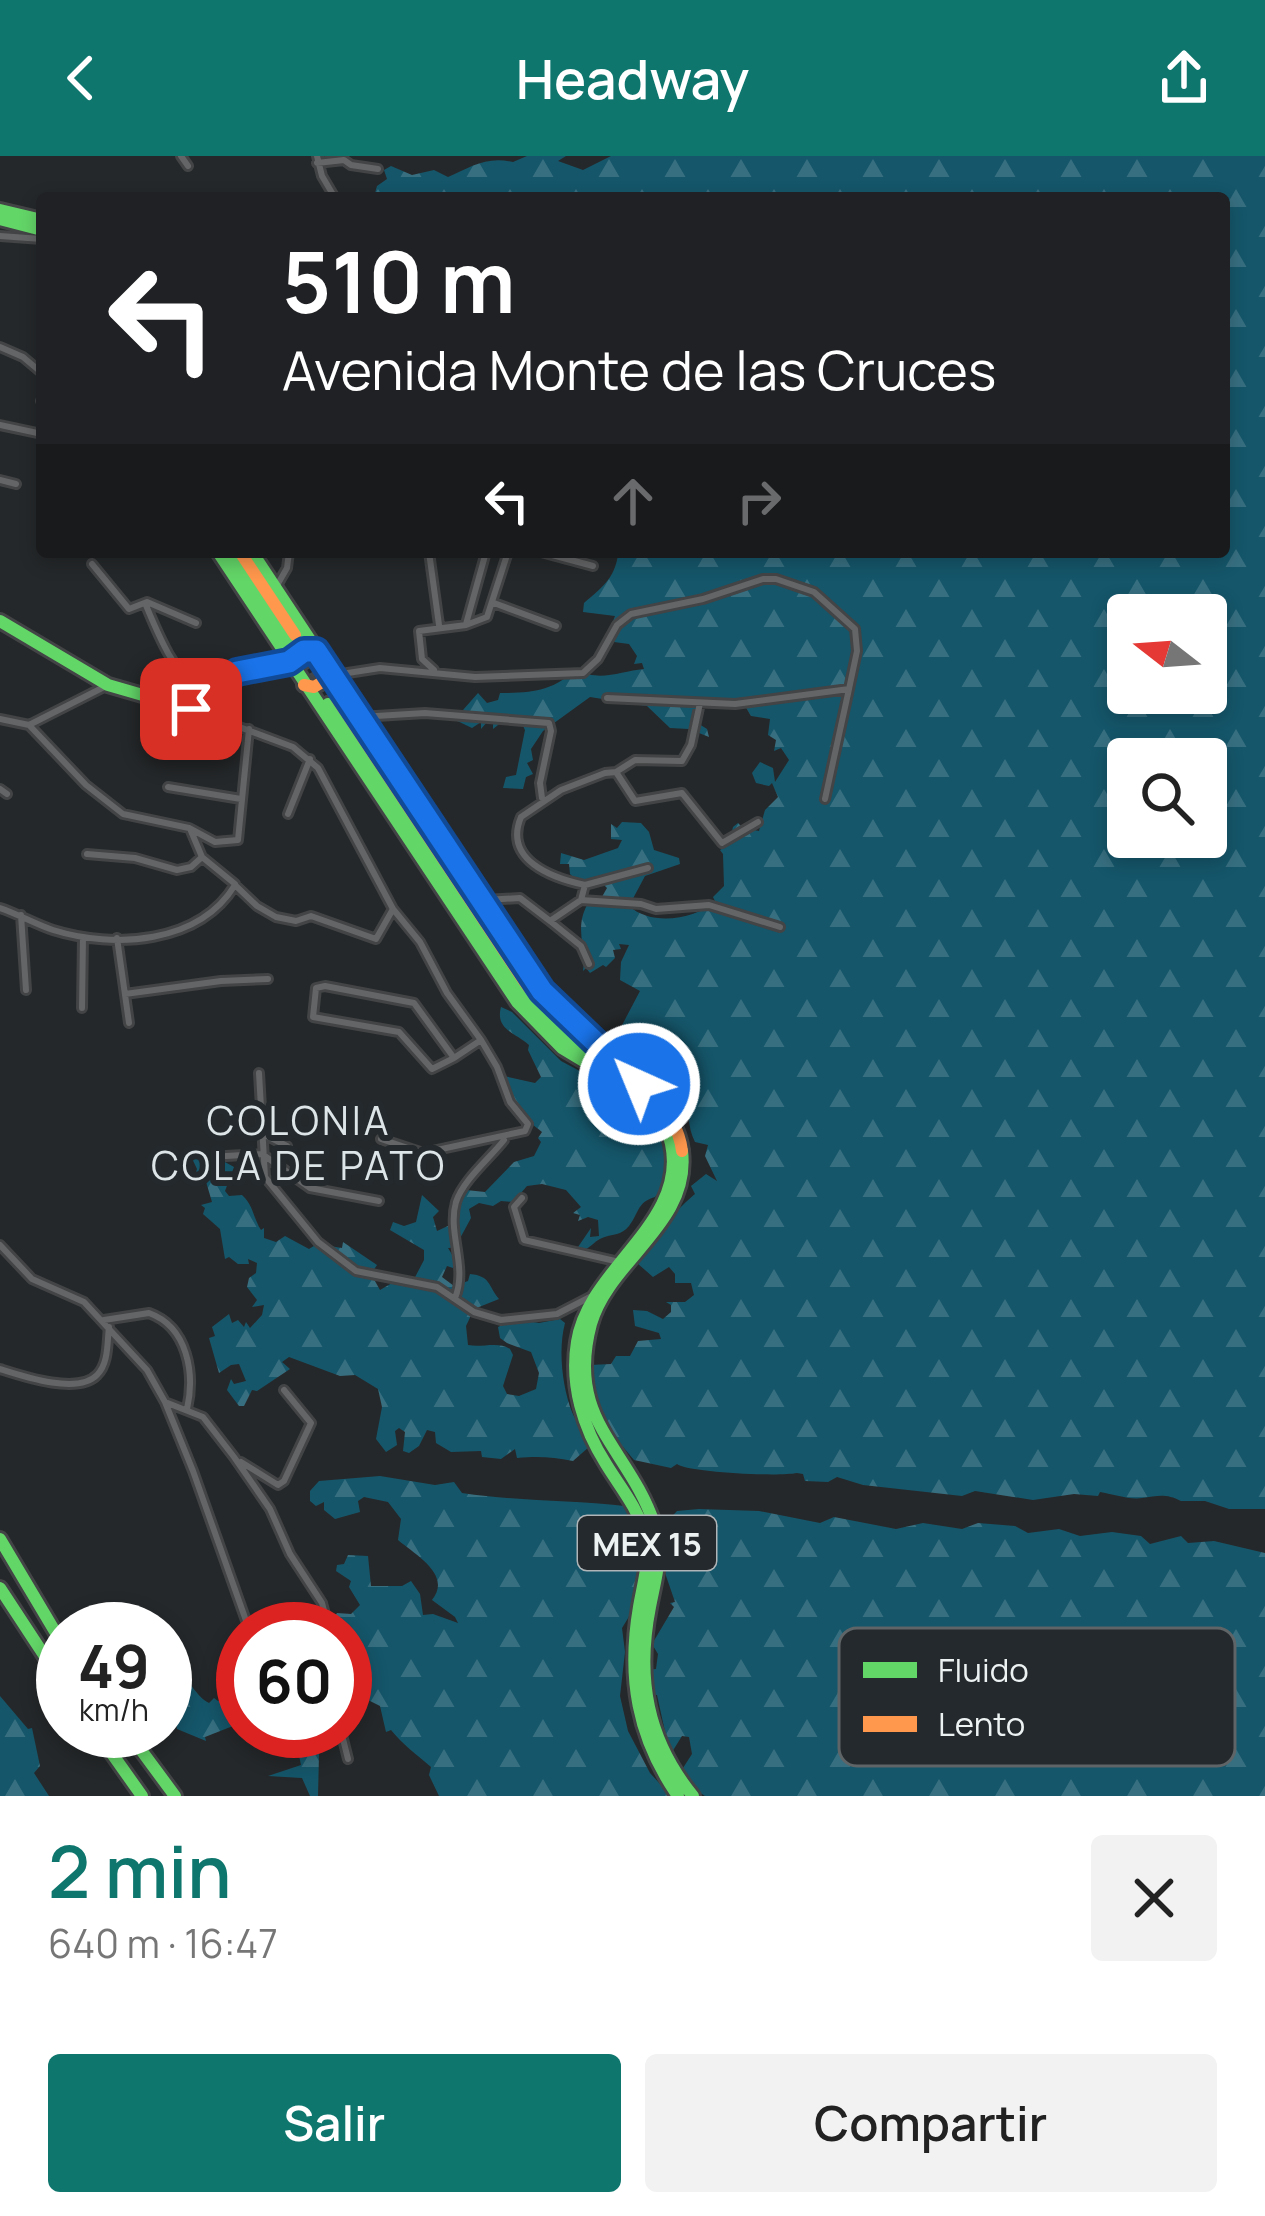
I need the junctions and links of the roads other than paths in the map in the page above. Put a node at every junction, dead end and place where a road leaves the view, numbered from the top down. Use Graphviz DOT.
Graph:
graph roads {
  1 [pos="181,156"];
  2 [pos="317,160"];
  3 [pos="188,166"];
  4 [pos="378,169"];
  5 [pos="332,192"];
  6 [pos="0,210"];
  7 [pos="36,218"];
  8 [pos="0,219"];
  9 [pos="36,233"];
  10 [pos="36,235"];
  11 [pos="0,236"];
  12 [pos="0,347"];
  13 [pos="36,368"];
  14 [pos="0,425"];
  15 [pos="36,433"];
  16 [pos="0,480"];
  17 [pos="16,484"];
  18 [pos="226,558"];
  19 [pos="227,558"];
  20 [pos="244,558"];
  21 [pos="255,558"];
  22 [pos="289,558"];
  23 [pos="430,558"];
  24 [pos="484,558"];
  25 [pos="506,558"];
  26 [pos="563,558"];
  27 [pos="92,564"];
  28 [pos="593,566"];
  29 [pos="275,588"];
  30 [pos="145,603"];
  31 [pos="494,603"];
  32 [pos="0,621"];
  33 [pos="196,623"];
  34 [pos="440,625"];
  35 [pos="466,625"];
  36 [pos="556,626"];
  37 [pos="316,651"];
  38 [pos="289,662"];
  39 [pos="437,672"];
  40 [pos="332,676"];
  41 [pos="108,685"];
  42 [pos="304,685"];
  43 [pos="848,689"];
  44 [pos="202,695"];
  45 [pos="607,698"];
  46 [pos="700,702"];
  47 [pos="191,709"];
  48 [pos="360,717"];
  49 [pos="0,719"];
  50 [pos="29,725"];
  51 [pos="249,729"];
  52 [pos="310,759"];
  53 [pos="616,772"];
  54 [pos="168,787"];
  55 [pos="825,799"];
  56 [pos="243,800"];
  57 [pos="542,800"];
  58 [pos="288,814"];
  59 [pos="758,822"];
  60 [pos="189,828"];
  61 [pos="87,854"];
  62 [pos="202,857"];
  63 [pos="648,868"];
  64 [pos="235,884"];
  65 [pos="585,885"];
  66 [pos="580,900"];
  67 [pos="481,902"];
  68 [pos="0,908"];
  69 [pos="393,909"];
  70 [pos="21,915"];
  71 [pos="550,921"];
  72 [pos="780,927"];
  73 [pos="83,937"];
  74 [pos="117,938"];
  75 [pos="590,964"];
  76 [pos="268,980"];
  77 [pos="26,990"];
  78 [pos="125,994"];
  79 [pos="82,1009"];
  80 [pos="129,1023"];
  81 [pos="482,1040"];
  82 [pos="454,1058"];
  83 [pos="259,1072"];
  84 [pos="626,1072"];
  85 [pos="630,1089"];
  86 [pos="261,1132"];
  87 [pos="506,1137"];
  88 [pos="381,1139"];
  89 [pos="287,1146"];
  90 [pos="262,1154"];
  91 [pos="226,1156"];
  92 [pos="522,1198"];
  93 [pos="379,1201"];
  94 [pos="0,1245"];
  95 [pos="615,1261"];
  96 [pos="590,1297"];
  97 [pos="455,1298"];
  98 [pos="106,1324"];
  99 [pos="0,1369"];
  100 [pos="284,1390"];
  101 [pos="165,1402"];
  102 [pos="188,1409"];
  103 [pos="234,1457"];
  104 [pos="0,1539"];
  105 [pos="0,1588"];
  106 [pos="37,1602"];
  107 [pos="239,1602"];
  108 [pos="321,1602"];
  109 [pos="36,1643"];
  110 [pos="115,1758"];
  111 [pos="147,1758"];
  112 [pos="142,1796"];
  113 [pos="175,1796"];
  114 [pos="678,1796"];
  115 [pos="693,1796"];
  1 -- 3 [label="street"];
  2 -- 4 [label="street"];
  2 -- 5 [label="street"];
  6 -- 7 [label="main road"];
  8 -- 9 [label="main road"];
  10 -- 11 [label="street"];
  12 -- 13 [label="street"];
  14 -- 15 [label="street"];
  16 -- 17 [label="street"];
  18 -- 38 [label="main road"];
  19 -- 20 [label="main road"];
  21 -- 29 [label="main road"];
  22 -- 29 [label="street"];
  23 -- 34 [label="street"];
  24 -- 35 [label="street"];
  25 -- 31 [label="street"];
  26 -- 28 [label="street"];
  27 -- 30 [label="street"];
  29 -- 37 [label="main road"];
  30 -- 33 [label="street"];
  30 -- 44 [label="street"];
  31 -- 35 [label="street"];
  31 -- 36 [label="street"];
  32 -- 41 [label="main road"];
  34 -- 35 [label="street"];
  34 -- 39 [label="street"];
  37 -- 38 [label="main road"];
  37 -- 40 [label="main road"];
  38 -- 42 [label="main road"];
  38 -- 44 [label="main road"];
  39 -- 40 [label="street"];
  39 -- 43 [label="street"];
  40 -- 42 [label="main road"];
  40 -- 48 [label="main road"];
  41 -- 47 [label="main road"];
  41 -- 50 [label="street"];
  42 -- 85 [label="main road"];
  43 -- 46 [label="street"];
  43 -- 55 [label="street"];
  44 -- 47 [label="main road"];
  45 -- 46 [label="street"];
  46 -- 53 [label="street"];
  47 -- 51 [label="street"];
  48 -- 57 [label="street"];
  48 -- 67 [label="main road"];
  49 -- 50 [label="street"];
  50 -- 60 [label="street"];
  51 -- 52 [label="street"];
  51 -- 56 [label="street"];
  52 -- 58 [label="street"];
  52 -- 69 [label="street"];
  53 -- 57 [label="street"];
  53 -- 59 [label="street"];
  54 -- 56 [label="street"];
  56 -- 60 [label="street"];
  57 -- 65 [label="street"];
  60 -- 62 [label="street"];
  61 -- 62 [label="street"];
  62 -- 64 [label="street"];
  63 -- 65 [label="street"];
  64 -- 69 [label="street"];
  64 -- 74 [label="street"];
  65 -- 66 [label="street"];
  66 -- 71 [label="street"];
  66 -- 72 [label="street"];
  67 -- 71 [label="street"];
  67 -- 84 [label="main road"];
  68 -- 70 [label="street"];
  69 -- 81 [label="street"];
  70 -- 73 [label="street"];
  70 -- 77 [label="street"];
  71 -- 75 [label="street"];
  73 -- 74 [label="street"];
  73 -- 79 [label="street"];
  74 -- 78 [label="street"];
  76 -- 78 [label="street"];
  78 -- 80 [label="street"];
  81 -- 82 [label="street"];
  81 -- 87 [label="street"];
  82 -- 82 [label="street"];
  83 -- 86 [label="street"];
  84 -- 85 [label="main road, MEX 15"];
  84 -- 115 [label="main road, MEX 15"];
  85 -- 95 [label="main road, MEX 15"];
  86 -- 89 [label="street"];
  86 -- 90 [label="street"];
  87 -- 88 [label="street"];
  87 -- 97 [label="street"];
  90 -- 91 [label="street"];
  90 -- 93 [label="street"];
  90 -- 97 [label="street"];
  92 -- 95 [label="street"];
  94 -- 98 [label="street"];
  95 -- 96 [label="main road, MEX 15"];
  96 -- 97 [label="street"];
  96 -- 114 [label="main road, MEX 15"];
  98 -- 99 [label="street"];
  98 -- 101 [label="street"];
  98 -- 102 [label="street"];
  100 -- 103 [label="street"];
  101 -- 102 [label="street"];
  101 -- 107 [label="street"];
  102 -- 103 [label="street"];
  103 -- 108 [label="street"];
  104 -- 106 [label="main road"];
  105 -- 109 [label="main road"];
  110 -- 112 [label="main road"];
  111 -- 113 [label="main road"];
}
